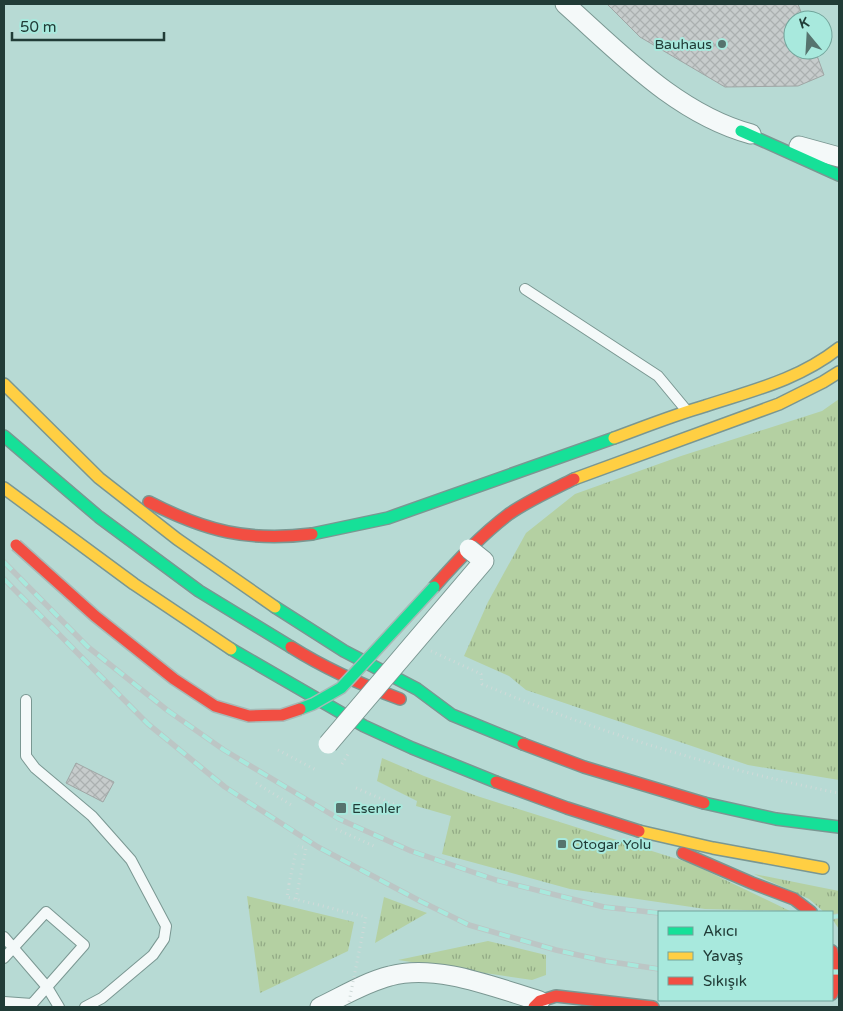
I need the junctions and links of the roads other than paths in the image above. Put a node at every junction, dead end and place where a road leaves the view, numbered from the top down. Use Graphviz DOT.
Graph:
graph roads {
  1 [pos="565,4"];
  2 [pos="741,131"];
  3 [pos="839,157"];
  4 [pos="839,175"];
  5 [pos="525,290"];
  6 [pos="839,348"];
  7 [pos="839,372"];
  8 [pos="4,384"];
  9 [pos="691,422"];
  10 [pos="4,436"];
  11 [pos="74,452"];
  12 [pos="4,488"];
  13 [pos="13,542"];
  14 [pos="469,549"];
  15 [pos="26,700"];
  16 [pos="452,715"];
  17 [pos="328,744"];
  18 [pos="839,827"];
  19 [pos="638,830"];
  20 [pos="823,868"];
  21 [pos="810,911"];
  22 [pos="4,937"];
  23 [pos="13,946"];
  24 [pos="4,958"];
  25 [pos="833,958"];
  26 [pos="47,987"];
  27 [pos="833,990"];
  28 [pos="4,1002"];
  29 [pos="541,1005"];
  30 [pos="59,1007"];
  31 [pos="85,1007"];
  32 [pos="320,1007"];
  33 [pos="653,1007"];
  1 -- 2 [label="street"];
  2 -- 3 [label="street"];
  2 -- 4 [label="main road"];
  5 -- 9 [label="lane"];
  6 -- 9 [label="main road"];
  7 -- 9 [label="main road"];
  8 -- 11 [label="main road"];
  9 -- 11 [label="main road"];
  9 -- 14 [label="main road"];
  10 -- 16 [label="main road"];
  11 -- 16 [label="main road"];
  12 -- 19 [label="main road"];
  13 -- 14 [label="main road, bridge"];
  14 -- 17 [label="street, bridge"];
  15 -- 31 [label="lane"];
  16 -- 18 [label="main road"];
  19 -- 20 [label="main road"];
  19 -- 21 [label="main road"];
  22 -- 23 [label="lane"];
  23 -- 24 [label="lane"];
  23 -- 26 [label="lane"];
  23 -- 26 [label="lane"];
  25 -- 27 [label="main road"];
  26 -- 28 [label="lane"];
  26 -- 30 [label="lane"];
  29 -- 32 [label="street"];
  29 -- 33 [label="main road"];
}
